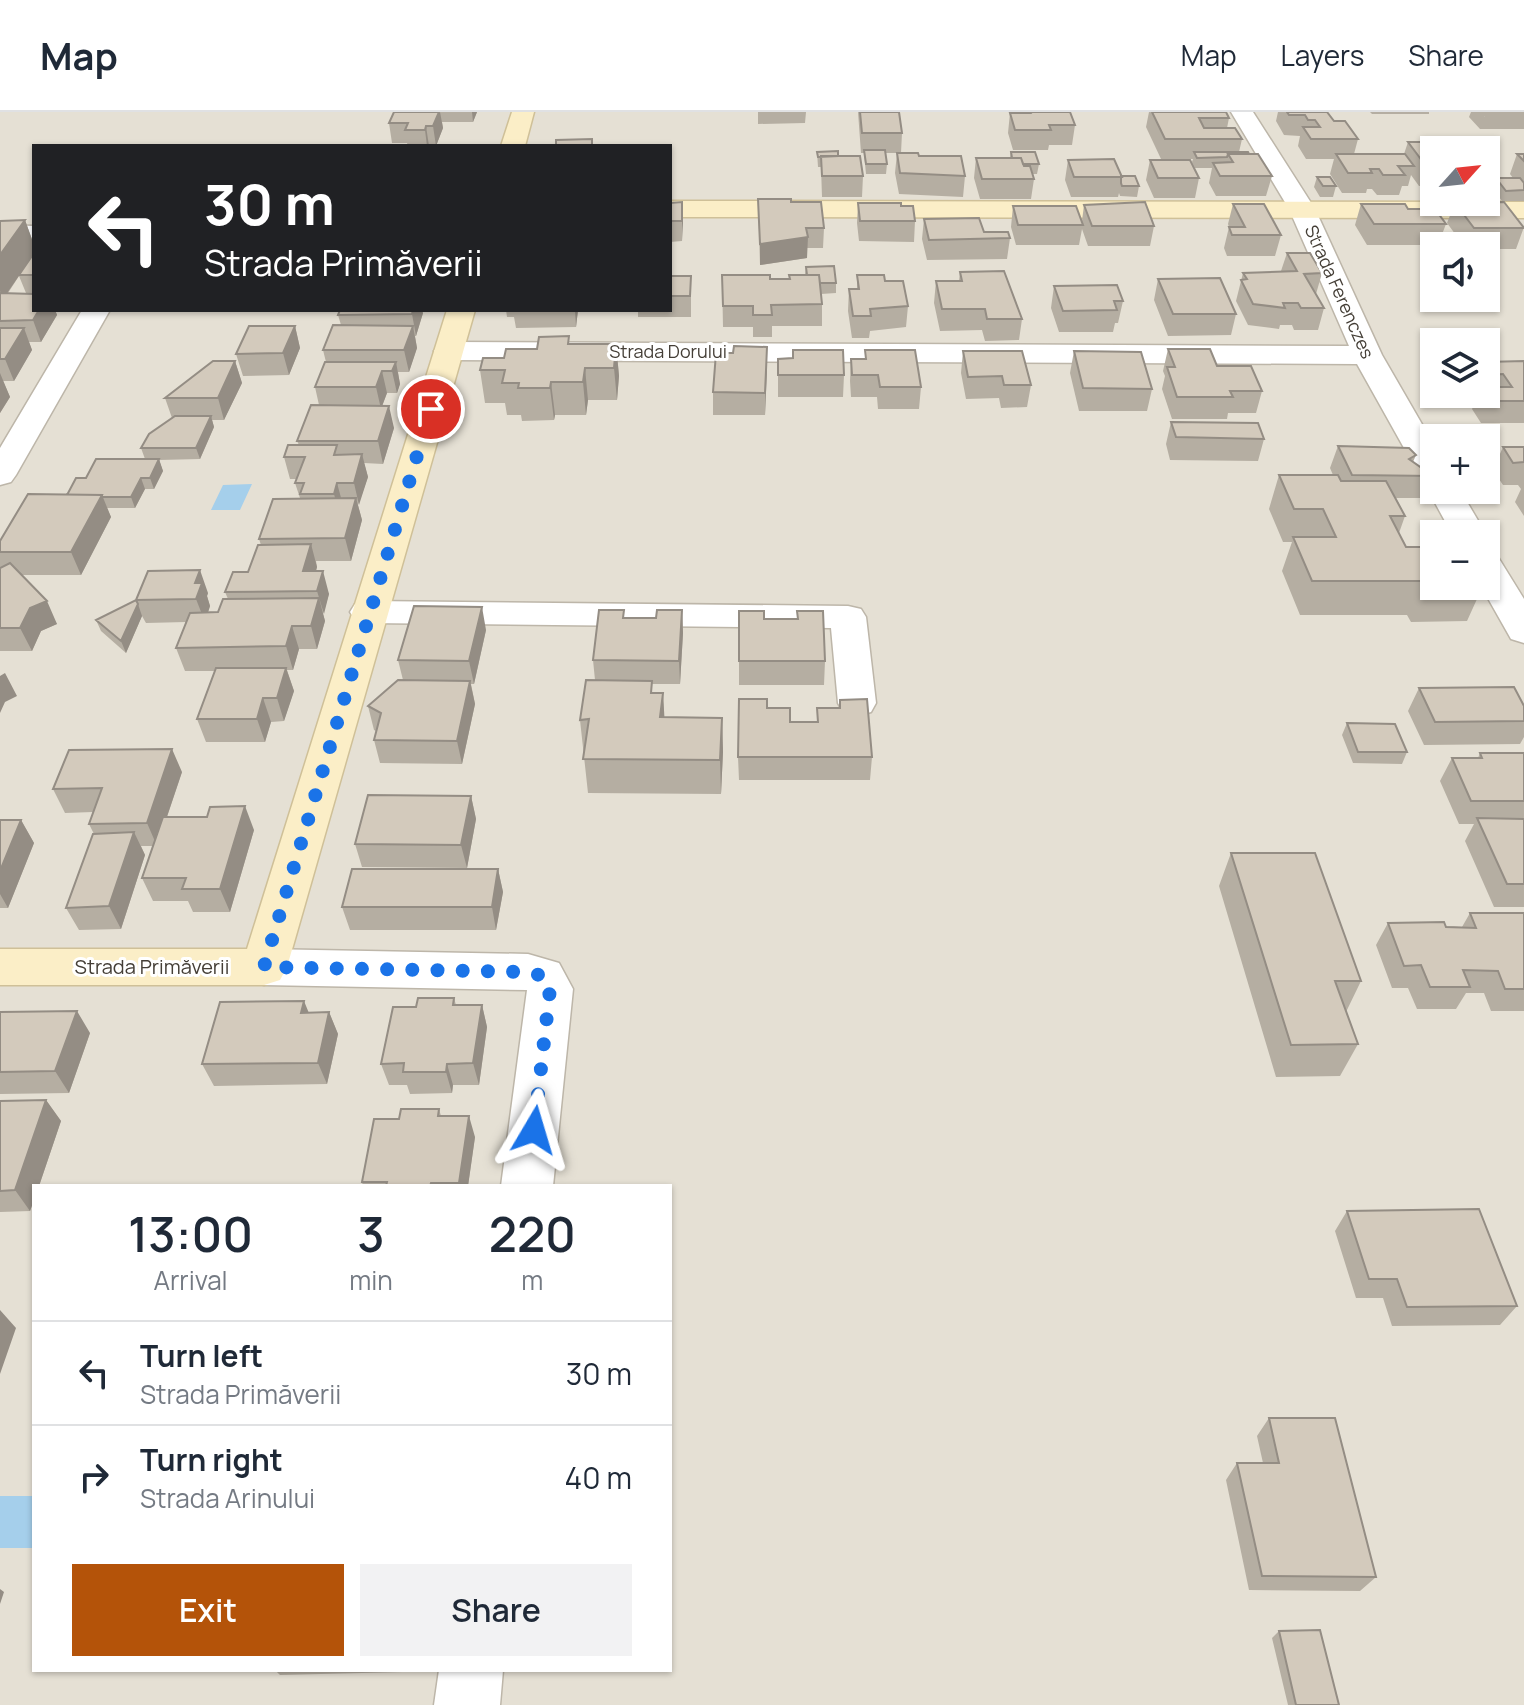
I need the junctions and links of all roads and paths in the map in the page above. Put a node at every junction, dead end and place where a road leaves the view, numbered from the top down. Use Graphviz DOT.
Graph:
graph roads {
  1 [pos="523,112"];
  2 [pos="1242,112"];
  3 [pos="514,144"];
  4 [pos="672,209"];
  5 [pos="1302,209"];
  6 [pos="1524,210"];
  7 [pos="0,233"];
  8 [pos="32,234"];
  9 [pos="95,312"];
  10 [pos="460,312"];
  11 [pos="449,351"];
  12 [pos="1367,355"];
  13 [pos="1420,448"];
  14 [pos="0,475"];
  15 [pos="1500,589"];
  16 [pos="368,612"];
  17 [pos="1524,631"];
  18 [pos="857,703"];
  19 [pos="0,967"];
  20 [pos="264,967"];
  21 [pos="527,1184"];
  22 [pos="471,1672"];
  23 [pos="467,1705"];
  1 -- 3 [label="street"];
  2 -- 5 [label="street, Strada Ferenczes"];
  4 -- 5 [label="street"];
  5 -- 6 [label="street"];
  5 -- 12 [label="street, Strada Ferenczes"];
  7 -- 8 [label="street"];
  9 -- 14 [label="street"];
  10 -- 11 [label="street"];
  11 -- 12 [label="street, Strada Dorului"];
  11 -- 16 [label="street"];
  12 -- 13 [label="street, Strada Ferenczes"];
  15 -- 17 [label="street"];
  16 -- 18 [label="street"];
  16 -- 20 [label="street"];
  19 -- 20 [label="street, Strada Primăverii"];
  20 -- 21 [label="street, Strada Primăverii"];
  22 -- 23 [label="street"];
}
